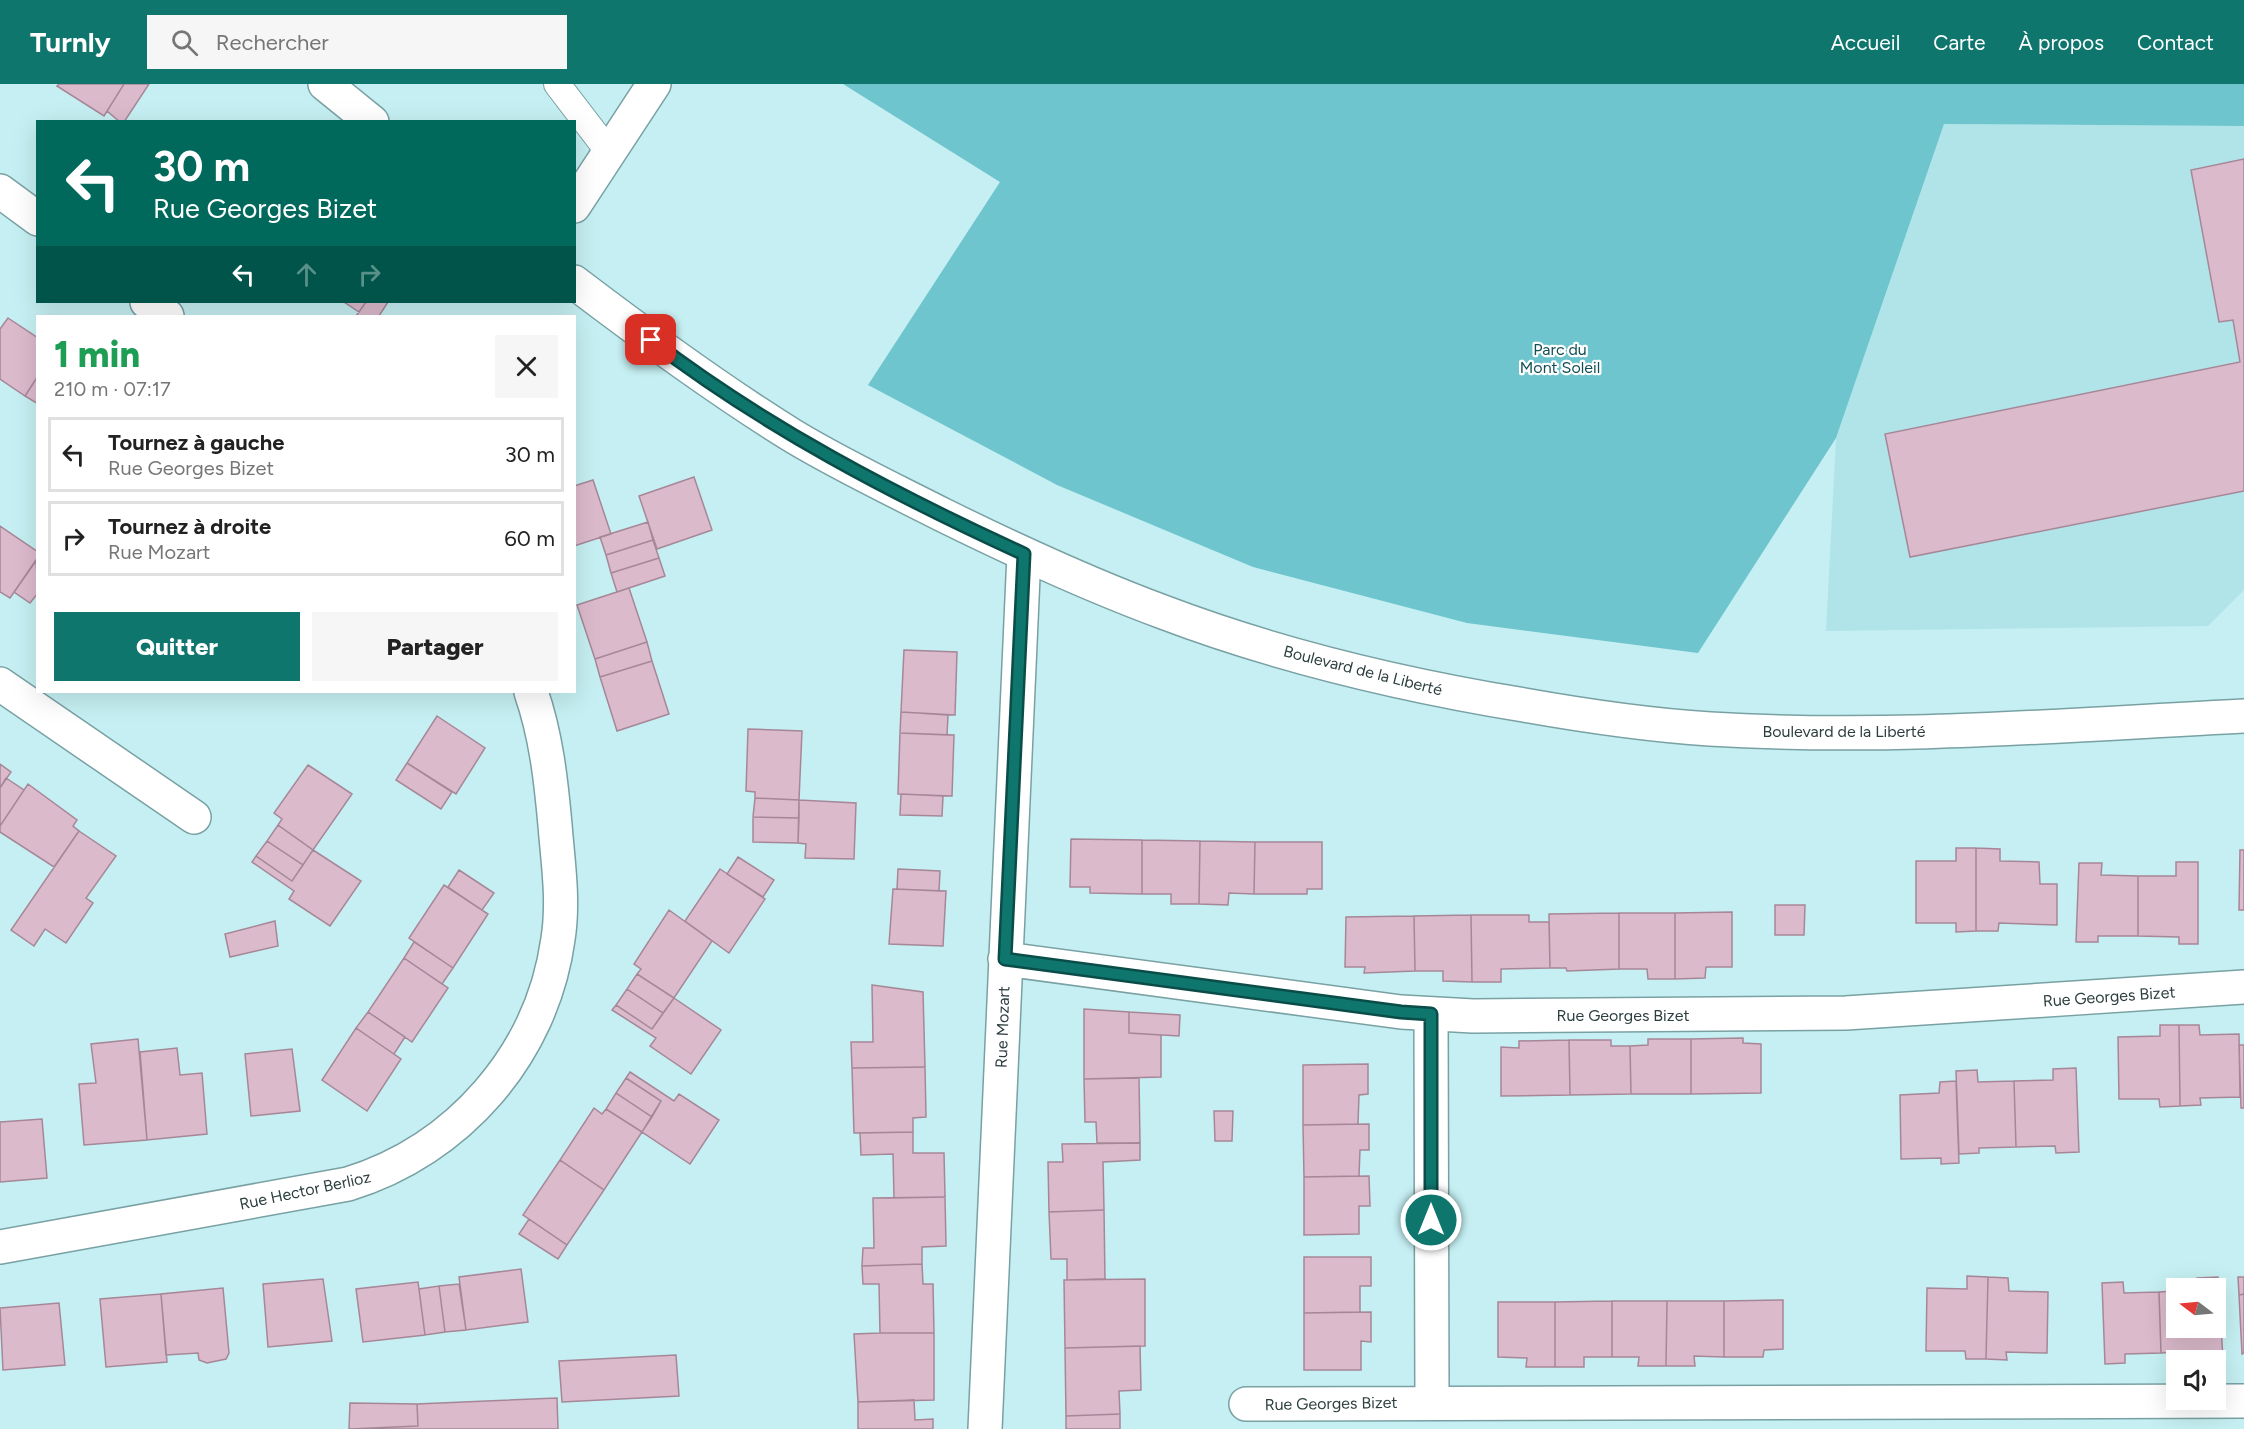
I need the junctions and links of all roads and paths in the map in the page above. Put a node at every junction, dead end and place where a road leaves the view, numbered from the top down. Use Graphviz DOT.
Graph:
graph roads {
  1 [pos="325,84"];
  2 [pos="557,84"];
  3 [pos="654,84"];
  4 [pos="370,120"];
  5 [pos="609,152"];
  6 [pos="0,191"];
  7 [pos="576,204"];
  8 [pos="36,218"];
  9 [pos="576,284"];
  10 [pos="148,303"];
  11 [pos="166,315"];
  12 [pos="1024,554"];
  13 [pos="0,684"];
  14 [pos="531,693"];
  15 [pos="2244,716"];
  16 [pos="194,817"];
  17 [pos="1005,959"];
  18 [pos="2244,987"];
  19 [pos="1431,1014"];
  20 [pos="0,1247"];
  21 [pos="2244,1401"];
  22 [pos="1431,1402"];
  23 [pos="1246,1404"];
  24 [pos="985,1429"];
  1 -- 4 [label="street"];
  2 -- 5 [label="lane"];
  3 -- 5 [label="street"];
  5 -- 7 [label="street"];
  6 -- 8 [label="street"];
  9 -- 12 [label="street, Boulevard de la Liberté"];
  10 -- 11 [label="street"];
  12 -- 15 [label="street, Boulevard de la Liberté"];
  12 -- 17 [label="street, Rue Mozart"];
  13 -- 16 [label="street"];
  14 -- 20 [label="street, Rue Hector Berlioz"];
  17 -- 19 [label="street, Rue Georges Bizet"];
  17 -- 24 [label="street, Rue Mozart"];
  18 -- 19 [label="street, Rue Georges Bizet"];
  19 -- 22 [label="street"];
  21 -- 22 [label="street, Rue Georges Bizet"];
  22 -- 23 [label="street, Rue Georges Bizet"];
}
